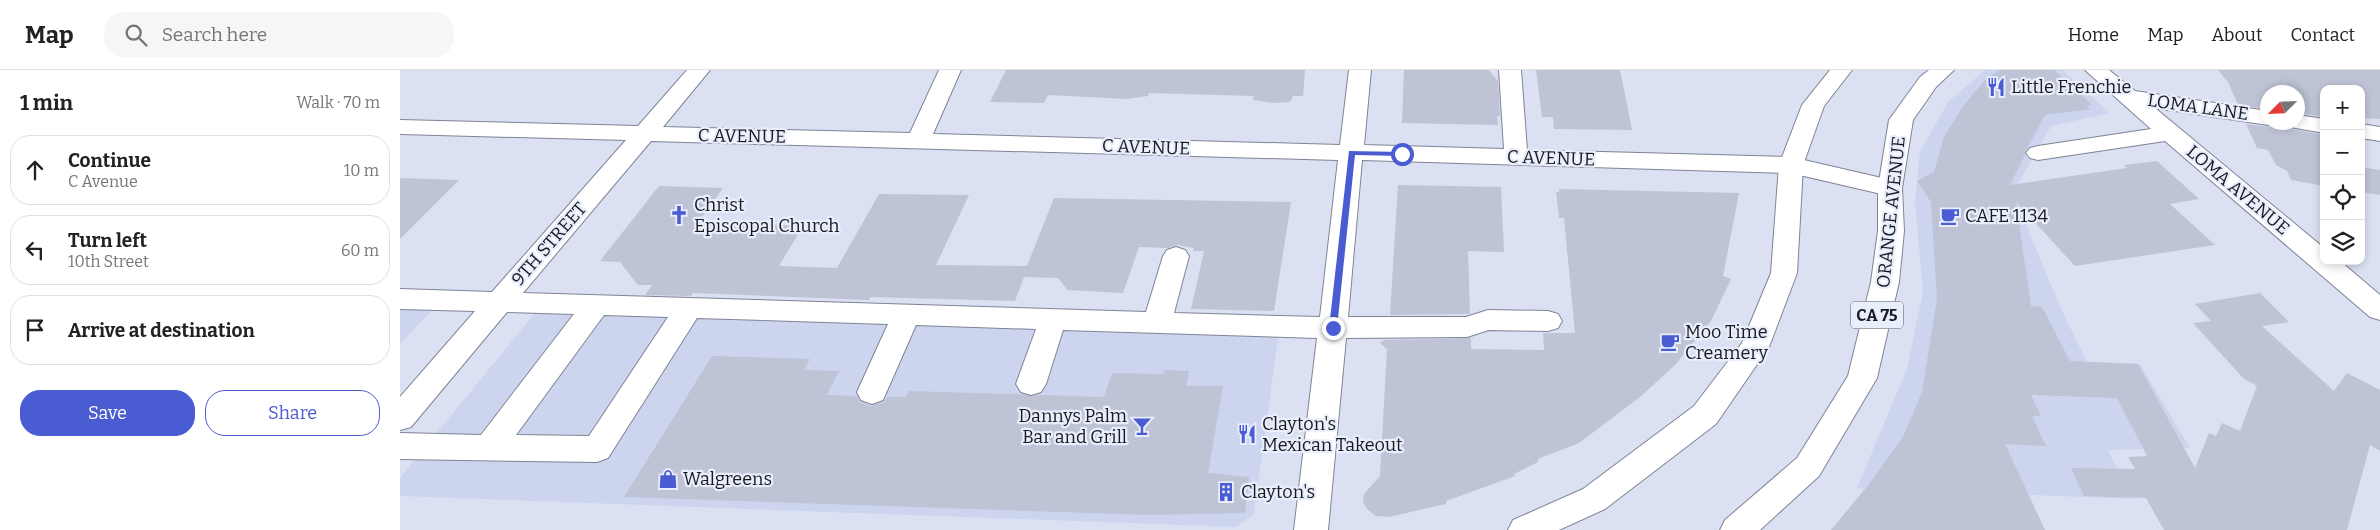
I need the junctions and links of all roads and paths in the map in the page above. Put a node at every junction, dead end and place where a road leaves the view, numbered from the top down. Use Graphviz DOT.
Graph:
graph roads {
  1 [pos="699,70"];
  2 [pos="950,70"];
  3 [pos="1360,70"];
  4 [pos="1510,70"];
  5 [pos="1840,70"];
  6 [pos="1943,70"];
  7 [pos="2096,70"];
  8 [pos="2128,97"];
  9 [pos="2260,117"];
  10 [pos="2305,123"];
  11 [pos="2320,125"];
  12 [pos="400,127"];
  13 [pos="2365,132"];
  14 [pos="2170,133"];
  15 [pos="644,134"];
  16 [pos="2380,134"];
  17 [pos="918,141"];
  18 [pos="1352,152"];
  19 [pos="2038,154"];
  20 [pos="1516,157"];
  21 [pos="1791,165"];
  22 [pos="1890,188"];
  23 [pos="1176,256"];
  24 [pos="400,299"];
  25 [pos="499,302"];
  26 [pos="597,306"];
  27 [pos="689,308"];
  28 [pos="2380,310"];
  29 [pos="906,315"];
  30 [pos="1053,319"];
  31 [pos="1548,321"];
  32 [pos="1157,323"];
  33 [pos="1333,328"];
  34 [pos="1031,384"];
  35 [pos="872,392"];
  36 [pos="400,418"];
  37 [pos="400,446"];
  38 [pos="489,448"];
  39 [pos="1311,530"];
  40 [pos="1526,530"];
  41 [pos="1737,530"];
  1 -- 15 [label="main road, 9TH STREET"];
  2 -- 17 [label="main road"];
  3 -- 18 [label="main road"];
  4 -- 20 [label="main road"];
  5 -- 21 [label="main road"];
  6 -- 22 [label="main road, ORANGE AVENUE / CA 75"];
  7 -- 8 [label="main road, LOMA AVENUE"];
  8 -- 9 [label="main road, LOMA LANE"];
  8 -- 14 [label="main road, LOMA AVENUE"];
  10 -- 11 [label="main road"];
  12 -- 15 [label="main road, C AVENUE"];
  13 -- 16 [label="main road"];
  14 -- 19 [label="main road"];
  14 -- 28 [label="main road, LOMA AVENUE"];
  15 -- 17 [label="main road, C AVENUE"];
  15 -- 25 [label="main road, 9TH STREET"];
  17 -- 18 [label="main road, C AVENUE"];
  18 -- 20 [label="main road, C AVENUE"];
  18 -- 33 [label="main road"];
  20 -- 21 [label="main road, C AVENUE"];
  21 -- 22 [label="main road, C AVENUE"];
  21 -- 40 [label="main road"];
  22 -- 41 [label="main road, ORANGE AVENUE / CA 75"];
  23 -- 32 [label="main road"];
  24 -- 25 [label="main road"];
  25 -- 26 [label="main road"];
  25 -- 36 [label="main road, 9TH STREET"];
  26 -- 27 [label="main road"];
  26 -- 38 [label="main road"];
  27 -- 29 [label="main road"];
  27 -- 38 [label="main road"];
  29 -- 30 [label="main road"];
  29 -- 35 [label="main road"];
  30 -- 32 [label="main road"];
  30 -- 34 [label="main road"];
  31 -- 33 [label="main road"];
  32 -- 33 [label="main road"];
  33 -- 39 [label="main road"];
  37 -- 38 [label="main road"];
}
